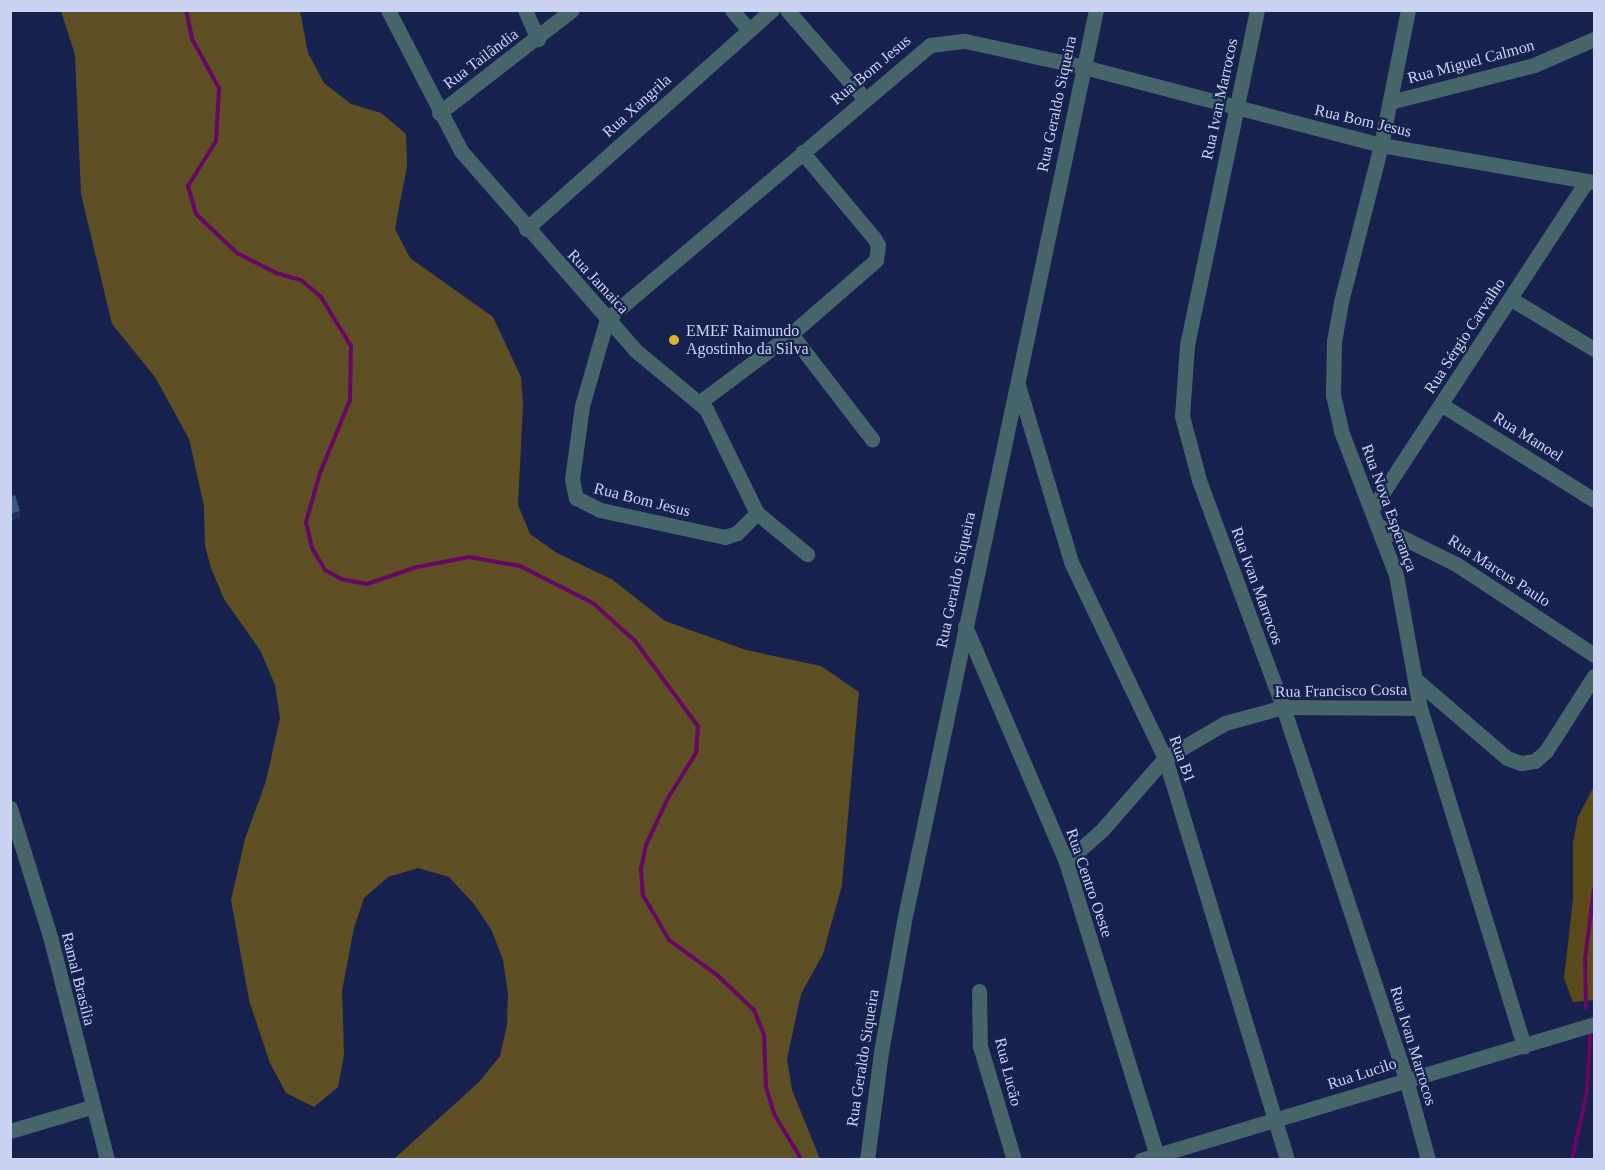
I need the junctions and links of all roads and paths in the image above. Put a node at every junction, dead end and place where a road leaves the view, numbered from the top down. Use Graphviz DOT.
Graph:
graph roads {
  1 [pos="388,10"];
  2 [pos="525,10"];
  3 [pos="572,10"];
  4 [pos="732,10"];
  5 [pos="772,10"];
  6 [pos="787,10"];
  7 [pos="1096,10"];
  8 [pos="1257,10"];
  9 [pos="1408,10"];
  10 [pos="749,30"];
  11 [pos="538,39"];
  12 [pos="1594,39"];
  13 [pos="1084,67"];
  14 [pos="864,98"];
  15 [pos="1390,102"];
  16 [pos="1235,109"];
  17 [pos="439,112"];
  18 [pos="1381,145"];
  19 [pos="802,152"];
  20 [pos="1590,182"];
  21 [pos="526,229"];
  22 [pos="1511,299"];
  23 [pos="607,319"];
  24 [pos="791,334"];
  25 [pos="1594,349"];
  26 [pos="1017,382"];
  27 [pos="700,402"];
  28 [pos="1442,405"];
  29 [pos="872,440"];
  30 [pos="1594,500"];
  31 [pos="1372,509"];
  32 [pos="757,513"];
  33 [pos="1379,526"];
  34 [pos="807,555"];
  35 [pos="964,626"];
  36 [pos="1594,655"];
  37 [pos="1594,676"];
  38 [pos="1415,679"];
  39 [pos="1283,707"];
  40 [pos="1420,708"];
  41 [pos="1164,758"];
  42 [pos="10,808"];
  43 [pos="1066,862"];
  44 [pos="979,991"];
  45 [pos="1594,1024"];
  46 [pos="1524,1046"];
  47 [pos="1406,1079"];
  48 [pos="92,1107"];
  49 [pos="1275,1122"];
  50 [pos="10,1131"];
  51 [pos="1157,1157"];
  52 [pos="107,1160"];
  53 [pos="867,1160"];
  54 [pos="1014,1160"];
  55 [pos="1142,1160"];
  56 [pos="1287,1160"];
  57 [pos="1428,1160"];
  1 -- 17 [label="street, Rua Jamaica"];
  2 -- 11 [label="street"];
  3 -- 11 [label="street, Rua Tailândia"];
  4 -- 10 [label="street"];
  5 -- 10 [label="street, Rua Xangrila"];
  6 -- 14 [label="street"];
  7 -- 13 [label="street, Rua Geraldo Siqueira"];
  8 -- 16 [label="street, Rua Ivan Marrocos"];
  9 -- 15 [label="street, Rua Nova Esperança"];
  10 -- 21 [label="street, Rua Xangrila"];
  11 -- 17 [label="street, Rua Tailândia"];
  12 -- 15 [label="street, Rua Miguel Calmon"];
  13 -- 14 [label="street, Rua Bom Jesus"];
  13 -- 16 [label="street, Rua Bom Jesus"];
  13 -- 26 [label="street, Rua Geraldo Siqueira"];
  14 -- 19 [label="street, Rua Bom Jesus"];
  15 -- 18 [label="street, Rua Nova Esperança"];
  16 -- 18 [label="street, Rua Bom Jesus"];
  16 -- 39 [label="street, Rua Ivan Marrocos"];
  17 -- 21 [label="street, Rua Jamaica"];
  18 -- 20 [label="street, Rua Bom Jesus"];
  18 -- 31 [label="street, Rua Nova Esperança"];
  19 -- 23 [label="street, Rua Bom Jesus"];
  19 -- 24 [label="street"];
  20 -- 22 [label="street, Rua Sérgio Carvalho"];
  21 -- 23 [label="street, Rua Jamaica"];
  22 -- 25 [label="street"];
  22 -- 28 [label="street, Rua Sérgio Carvalho"];
  23 -- 27 [label="street, Rua Jamaica"];
  23 -- 32 [label="street, Rua Bom Jesus"];
  24 -- 27 [label="street"];
  24 -- 29 [label="street"];
  26 -- 35 [label="street, Rua Geraldo Siqueira"];
  26 -- 41 [label="street, Rua B1"];
  27 -- 32 [label="street, Rua Jamaica"];
  28 -- 30 [label="street, Rua Manoel"];
  28 -- 31 [label="street, Rua Sérgio Carvalho"];
  31 -- 33 [label="street, Rua Nova Esperança"];
  32 -- 34 [label="street, Rua Jamaica"];
  33 -- 36 [label="street, Rua Marcus Paulo"];
  33 -- 38 [label="street, Rua Nova Esperança"];
  35 -- 43 [label="street, Rua Centro Oeste"];
  35 -- 53 [label="street, Rua Geraldo Siqueira"];
  37 -- 38 [label="street, Rua Francisco Costa"];
  38 -- 40 [label="street, Rua Nova Esperança"];
  39 -- 40 [label="street, Rua Francisco Costa"];
  39 -- 41 [label="street, Rua Francisco Costa"];
  39 -- 47 [label="street, Rua Ivan Marrocos"];
  40 -- 46 [label="street, Rua Nova Esperança"];
  41 -- 43 [label="street, Rua Francisco Costa"];
  41 -- 49 [label="street, Rua B1"];
  42 -- 48 [label="street, Ramal Brasília"];
  43 -- 51 [label="street, Rua Centro Oeste"];
  44 -- 54 [label="street, Rua Lucão"];
  45 -- 46 [label="street, Rua Lucilo"];
  46 -- 47 [label="street, Rua Lucilo"];
  47 -- 49 [label="street, Rua Lucilo"];
  47 -- 57 [label="street, Rua Ivan Marrocos"];
  48 -- 50 [label="street"];
  48 -- 52 [label="street, Ramal Brasília"];
  49 -- 51 [label="street, Rua Lucilo"];
  49 -- 56 [label="street, Rua B1"];
  51 -- 55 [label="street, Rua Lucilo"];
}
